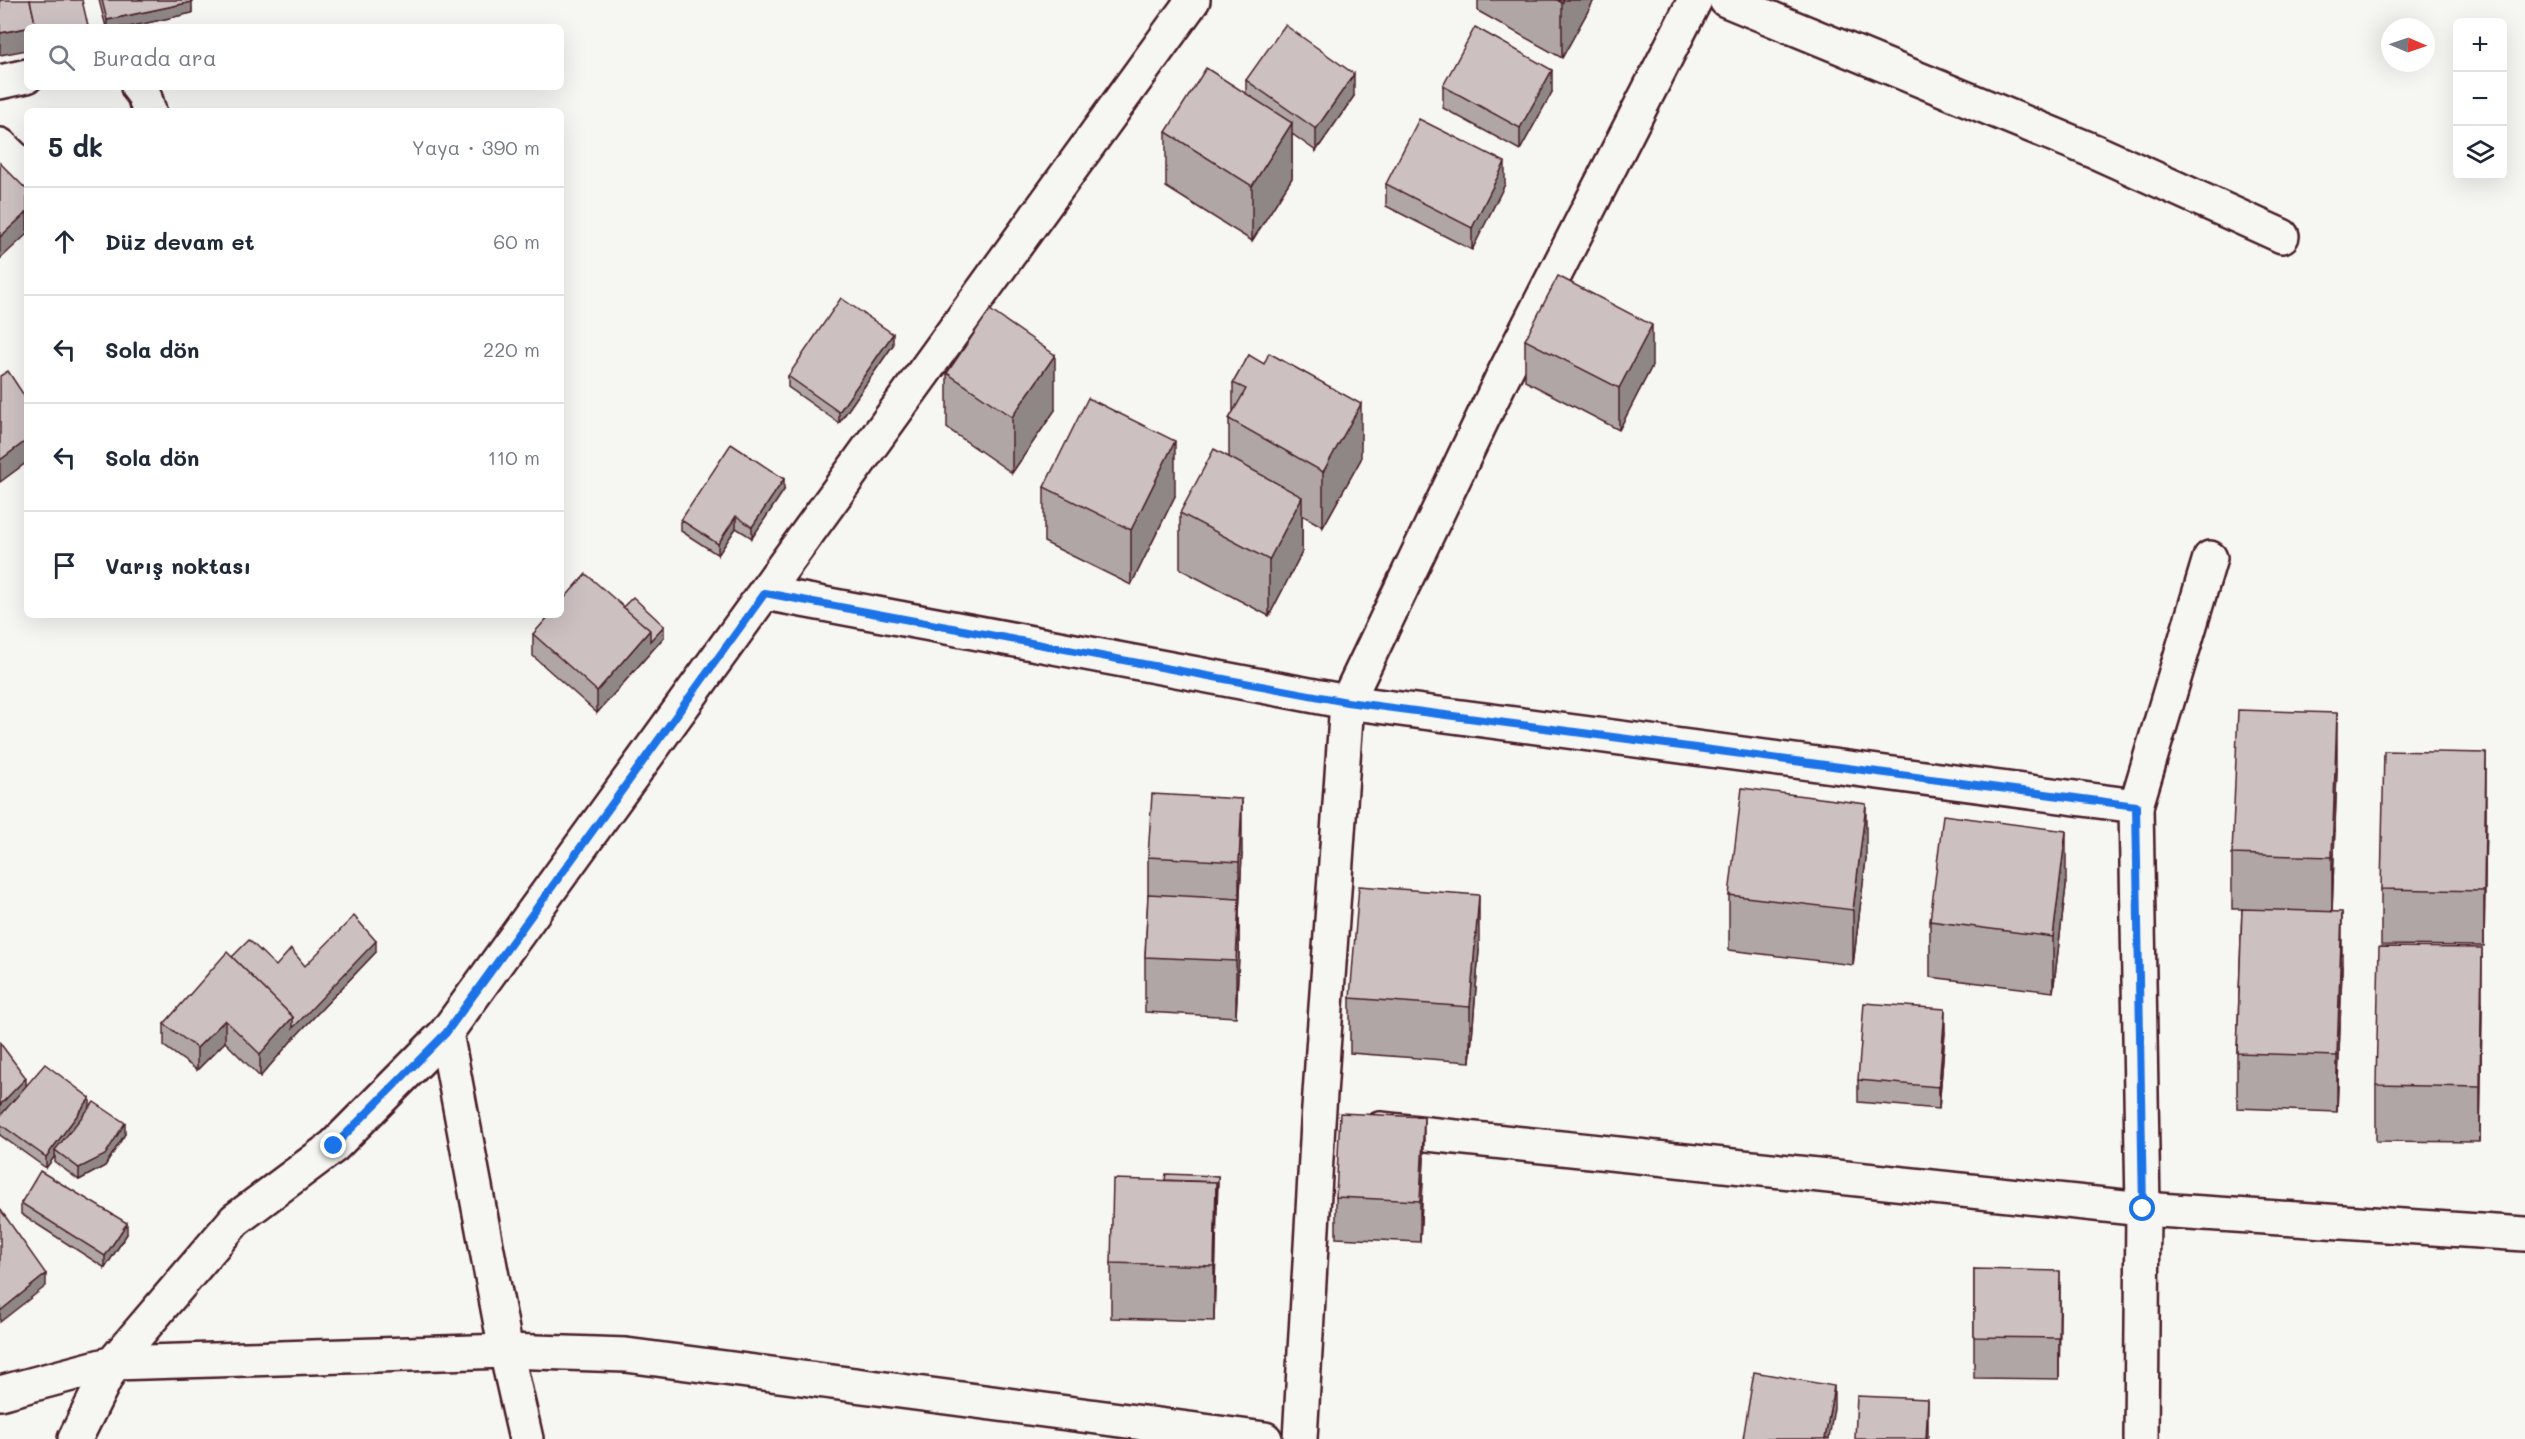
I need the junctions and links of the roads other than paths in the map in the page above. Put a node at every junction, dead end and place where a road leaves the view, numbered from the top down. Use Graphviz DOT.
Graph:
graph roads {
  1 [pos="92,0"];
  2 [pos="1193,0"];
  3 [pos="1695,0"];
  4 [pos="1726,0"];
  5 [pos="97,24"];
  6 [pos="24,77"];
  7 [pos="0,82"];
  8 [pos="141,90"];
  9 [pos="148,108"];
  10 [pos="0,145"];
  11 [pos="24,168"];
  12 [pos="2282,236"];
  13 [pos="2210,558"];
  14 [pos="765,593"];
  15 [pos="1347,702"];
  16 [pos="2136,806"];
  17 [pos="446,1033"];
  18 [pos="1338,1125"];
  19 [pos="2143,1209"];
  20 [pos="2525,1234"];
  21 [pos="506,1351"];
  22 [pos="113,1363"];
  23 [pos="0,1393"];
  24 [pos="75,1439"];
  25 [pos="526,1439"];
  26 [pos="1265,1439"];
  27 [pos="1300,1439"];
  28 [pos="2141,1439"];
  1 -- 5 [label="street"];
  2 -- 14 [label="street"];
  3 -- 15 [label="street"];
  4 -- 12 [label="street"];
  6 -- 7 [label="street"];
  8 -- 9 [label="street"];
  10 -- 11 [label="street"];
  13 -- 16 [label="street"];
  14 -- 15 [label="street"];
  14 -- 17 [label="street"];
  15 -- 16 [label="street"];
  15 -- 18 [label="street"];
  16 -- 19 [label="street"];
  17 -- 21 [label="street"];
  17 -- 22 [label="street"];
  18 -- 19 [label="street"];
  18 -- 27 [label="street"];
  19 -- 20 [label="street"];
  19 -- 28 [label="street"];
  21 -- 22 [label="street"];
  21 -- 25 [label="street"];
  21 -- 26 [label="street"];
  22 -- 23 [label="street"];
  22 -- 24 [label="street"];
}
